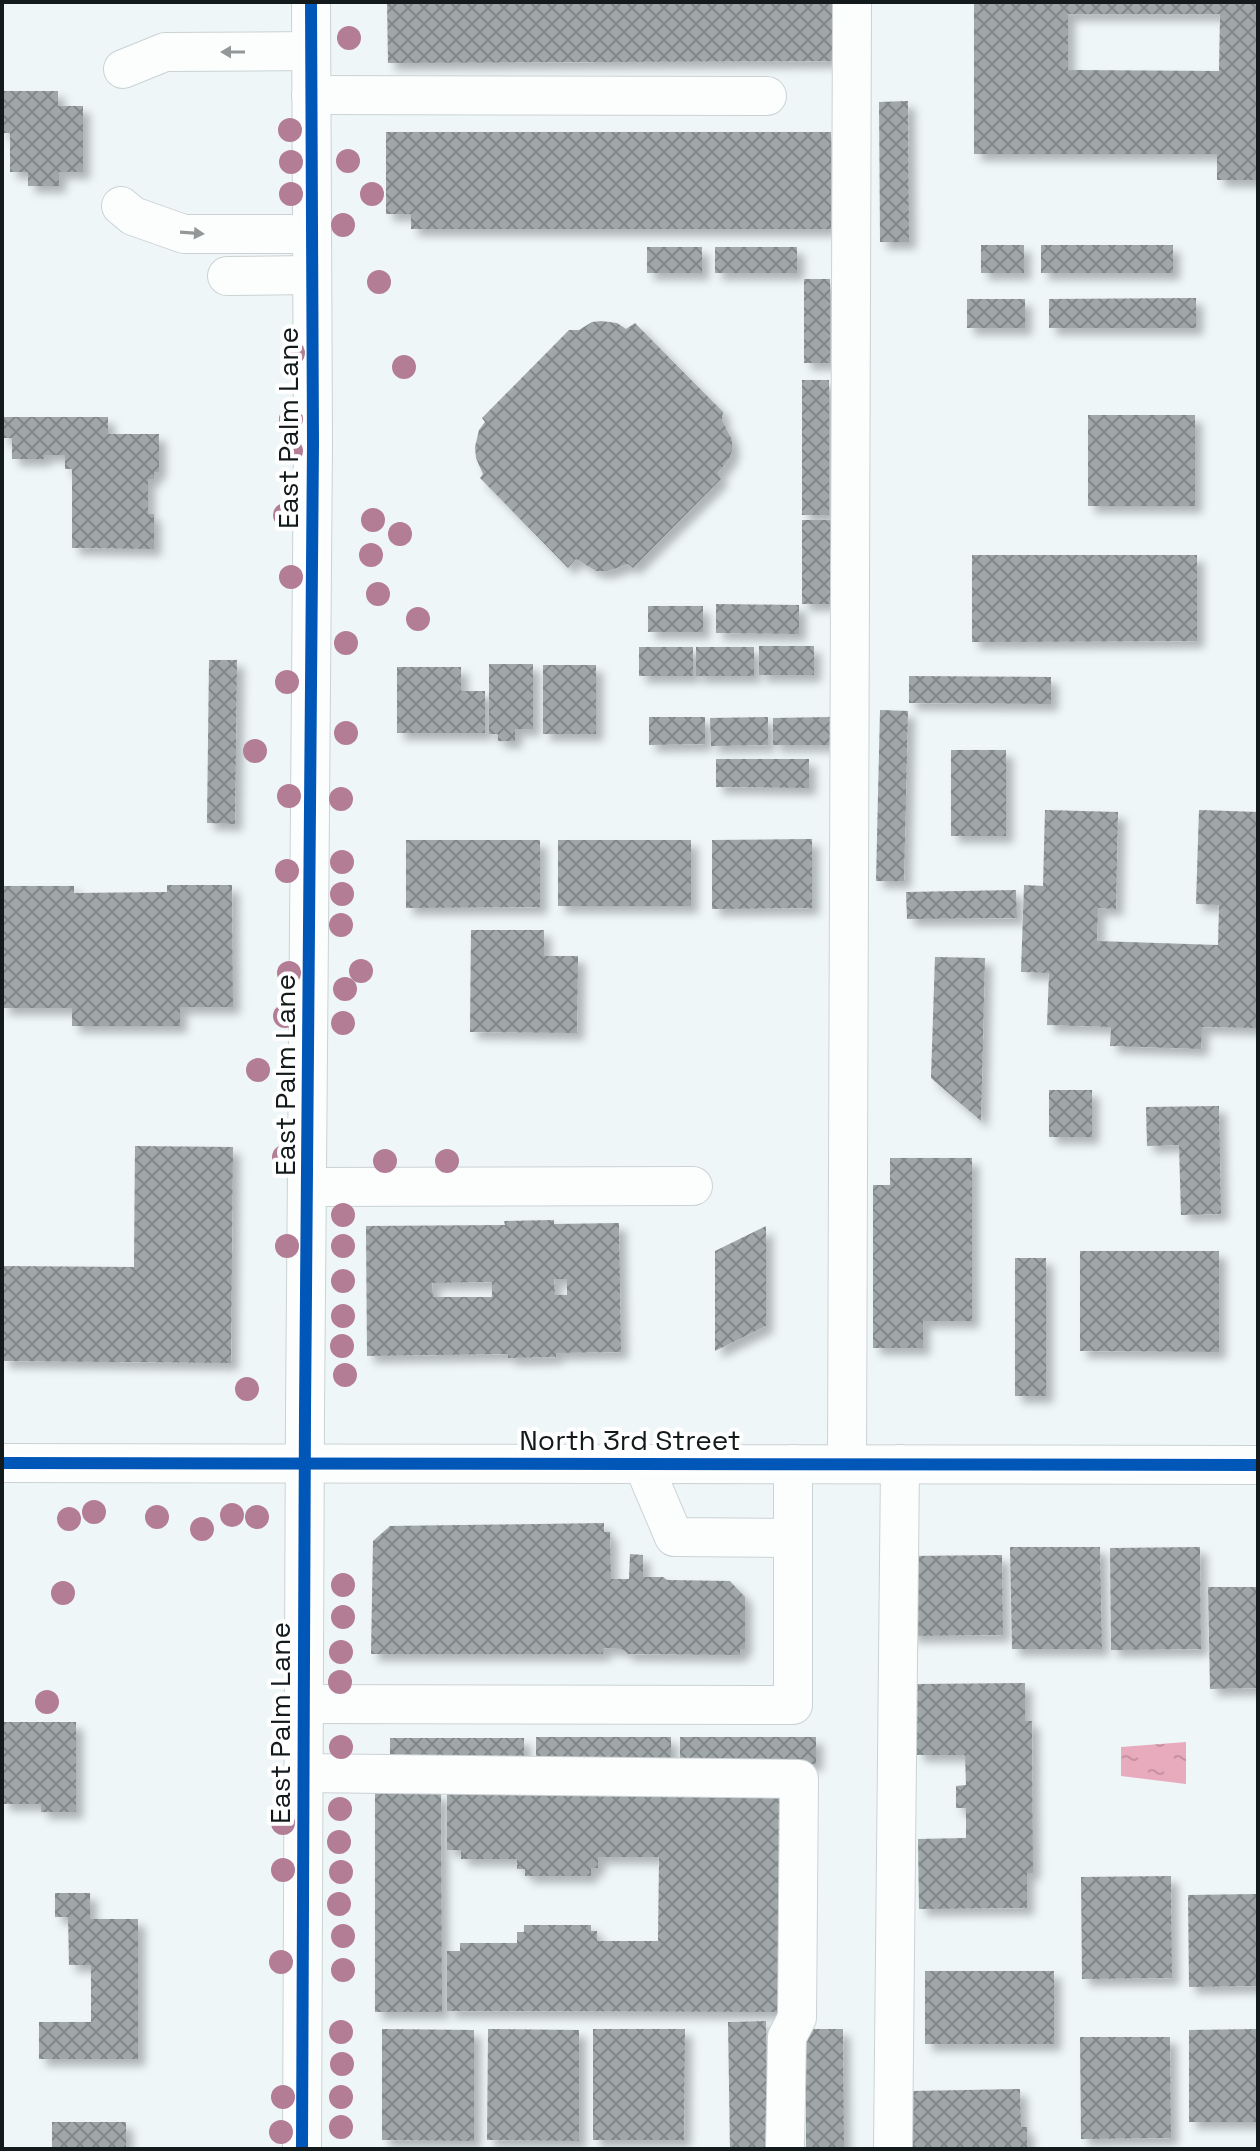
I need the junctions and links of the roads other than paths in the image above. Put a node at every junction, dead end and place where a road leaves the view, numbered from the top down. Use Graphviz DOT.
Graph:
graph roads {
  1 [pos="311,2"];
  2 [pos="852,2"];
  3 [pos="311,51"];
  4 [pos="123,69"];
  5 [pos="311,95"];
  6 [pos="767,96"];
  7 [pos="121,206"];
  8 [pos="312,234"];
  9 [pos="312,275"];
  10 [pos="227,276"];
  11 [pos="693,1186"];
  12 [pos="308,1187"];
  13 [pos="2,1463"];
  14 [pos="306,1463"];
  15 [pos="643,1464"];
  16 [pos="793,1464"];
  17 [pos="847,1464"];
  18 [pos="900,1464"];
  19 [pos="1258,1465"];
  20 [pos="792,1538"];
  21 [pos="304,1704"];
  22 [pos="304,1773"];
  23 [pos="302,2149"];
  24 [pos="785,2149"];
  25 [pos="893,2149"];
  1 -- 3 [label="street, East Palm Lane"];
  2 -- 17 [label="street"];
  3 -- 4 [label="street, one-way"];
  3 -- 5 [label="street, East Palm Lane"];
  5 -- 6 [label="street"];
  5 -- 8 [label="street, East Palm Lane"];
  7 -- 8 [label="street, one-way"];
  8 -- 9 [label="street, East Palm Lane"];
  9 -- 10 [label="street"];
  9 -- 12 [label="street, East Palm Lane"];
  11 -- 12 [label="street"];
  12 -- 14 [label="street, East Palm Lane"];
  13 -- 14 [label="street, North 3rd Street"];
  14 -- 15 [label="street, North 3rd Street"];
  14 -- 21 [label="street, East Palm Lane"];
  15 -- 16 [label="street, North 3rd Street"];
  15 -- 20 [label="street"];
  16 -- 17 [label="street, North 3rd Street"];
  16 -- 20 [label="street"];
  17 -- 18 [label="street, North 3rd Street"];
  18 -- 19 [label="street, North 3rd Street"];
  18 -- 25 [label="street"];
  20 -- 21 [label="street"];
  21 -- 22 [label="street, East Palm Lane"];
  22 -- 23 [label="street, East Palm Lane"];
  22 -- 24 [label="street"];
}
